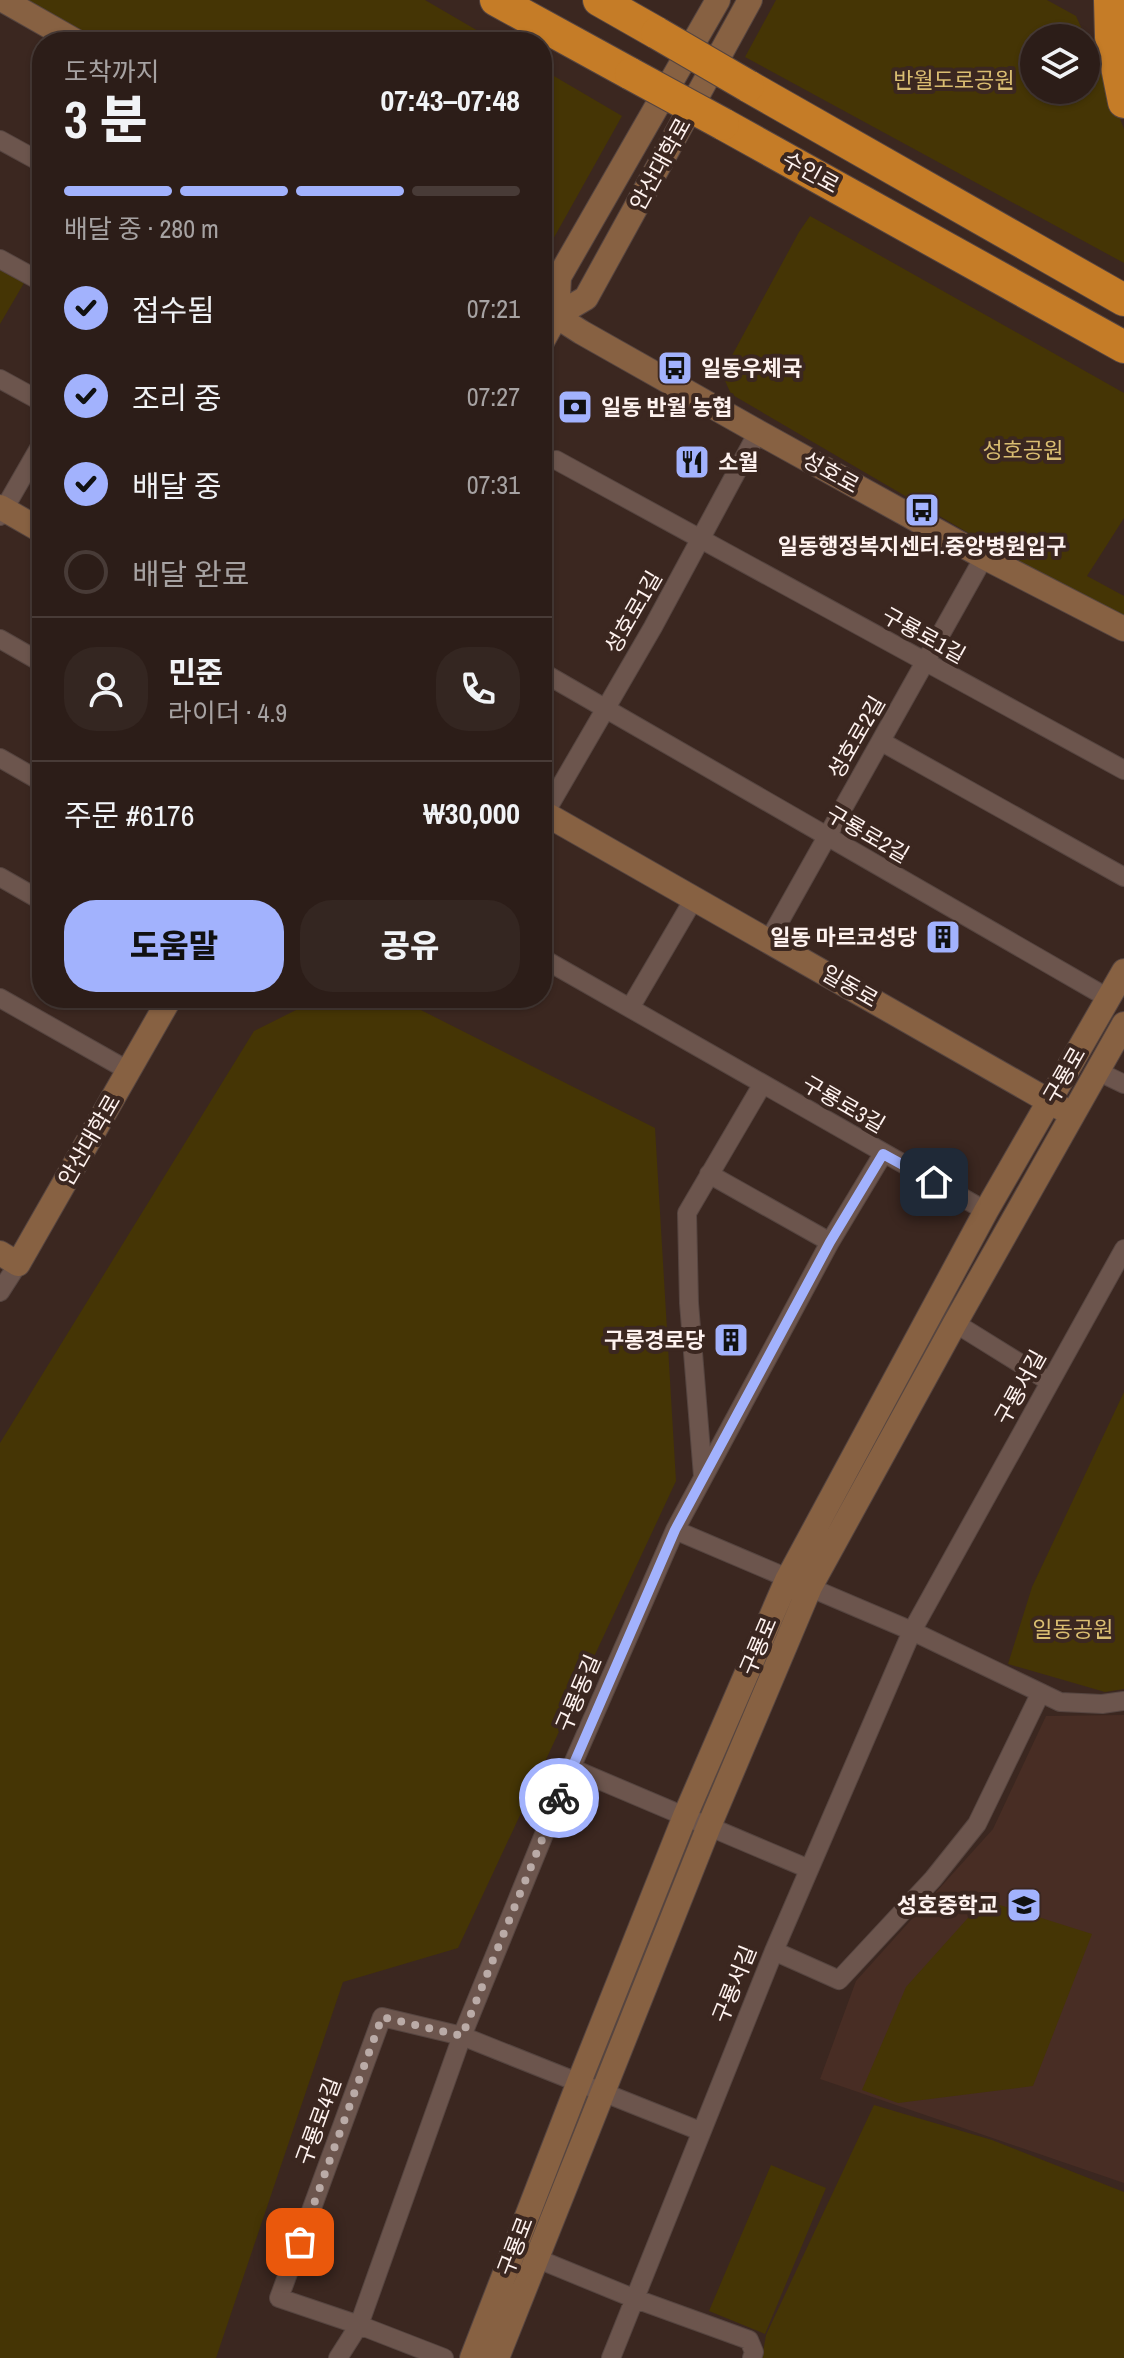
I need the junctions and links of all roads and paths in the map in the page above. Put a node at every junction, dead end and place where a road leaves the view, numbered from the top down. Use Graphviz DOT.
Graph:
graph roads {
  1 [pos="3,0"];
  2 [pos="496,0"];
  3 [pos="599,0"];
  4 [pos="718,0"];
  5 [pos="750,0"];
  6 [pos="1110,0"];
  7 [pos="59,32"];
  8 [pos="1124,102"];
  9 [pos="0,140"];
  10 [pos="32,158"];
  11 [pos="0,259"];
  12 [pos="32,277"];
  13 [pos="1124,300"];
  14 [pos="552,303"];
  15 [pos="552,310"];
  16 [pos="552,312"];
  17 [pos="1124,347"];
  18 [pos="0,379"];
  19 [pos="32,397"];
  20 [pos="758,432"];
  21 [pos="32,460"];
  22 [pos="556,460"];
  23 [pos="1,511"];
  24 [pos="32,526"];
  25 [pos="701,540"];
  26 [pos="984,557"];
  27 [pos="1124,629"];
  28 [pos="0,639"];
  29 [pos="32,657"];
  30 [pos="925,663"];
  31 [pos="552,678"];
  32 [pos="606,708"];
  33 [pos="882,742"];
  34 [pos="0,758"];
  35 [pos="1124,770"];
  36 [pos="32,776"];
  37 [pos="552,797"];
  38 [pos="552,817"];
  39 [pos="826,837"];
  40 [pos="0,877"];
  41 [pos="1124,877"];
  42 [pos="32,895"];
  43 [pos="695,897"];
  44 [pos="769,940"];
  45 [pos="552,964"];
  46 [pos="1124,971"];
  47 [pos="0,998"];
  48 [pos="1108,998"];
  49 [pos="164,1008"];
  50 [pos="630,1008"];
  51 [pos="1124,1024"];
  52 [pos="129,1071"];
  53 [pos="1097,1071"];
  54 [pos="1124,1084"];
  55 [pos="762,1085"];
  56 [pos="1049,1100"];
  57 [pos="1072,1115"];
  58 [pos="883,1154"];
  59 [pos="709,1174"];
  60 [pos="986,1211"];
  61 [pos="830,1242"];
  62 [pos="1124,1249"];
  63 [pos="9,1258"];
  64 [pos="0,1292"];
  65 [pos="955,1323"];
  66 [pos="1050,1382"];
  67 [pos="703,1476"];
  68 [pos="675,1530"];
  69 [pos="799,1584"];
  70 [pos="912,1631"];
  71 [pos="1040,1694"];
  72 [pos="1124,1701"];
  73 [pos="571,1768"];
  74 [pos="685,1816"];
  75 [pos="709,1826"];
  76 [pos="809,1869"];
  77 [pos="774,1951"];
  78 [pos="462,2036"];
  79 [pos="579,2082"];
  80 [pos="604,2092"];
  81 [pos="700,2131"];
  82 [pos="538,2259"];
  83 [pos="633,2298"];
  84 [pos="359,2325"];
  85 [pos="753,2355"];
  86 [pos="338,2358"];
  87 [pos="444,2358"];
  88 [pos="472,2358"];
  89 [pos="497,2358"];
  90 [pos="611,2358"];
  1 -- 7 [label="street"];
  2 -- 17 [label="highway, 수인로, bridge"];
  3 -- 13 [label="highway, 수인로, bridge"];
  4 -- 14 [label="street, 안산대학로"];
  5 -- 15 [label="street, 안산대학로"];
  6 -- 8 [label="highway"];
  9 -- 10 [label="street"];
  11 -- 12 [label="street"];
  16 -- 20 [label="street, 성호로"];
  18 -- 19 [label="street"];
  20 -- 25 [label="street, 성호로1길"];
  20 -- 26 [label="street, 성호로"];
  21 -- 23 [label="street"];
  22 -- 25 [label="street"];
  23 -- 24 [label="street"];
  25 -- 30 [label="street, 구룡로1길"];
  25 -- 32 [label="street, 성호로1길"];
  26 -- 27 [label="street, 성호로"];
  26 -- 30 [label="street, 성호로2길"];
  28 -- 29 [label="street"];
  30 -- 33 [label="street, 성호로2길"];
  30 -- 35 [label="street, 구룡로1길"];
  31 -- 32 [label="street"];
  32 -- 37 [label="street, 성호로1길"];
  32 -- 39 [label="street, 구룡로2길"];
  33 -- 39 [label="street, 성호로2길"];
  33 -- 41 [label="street"];
  34 -- 36 [label="street"];
  38 -- 43 [label="street, 일동로"];
  39 -- 44 [label="street, 성호로2길"];
  39 -- 48 [label="street, 구룡로2길"];
  40 -- 42 [label="street"];
  43 -- 44 [label="street, 일동로"];
  43 -- 50 [label="street"];
  44 -- 56 [label="street, 일동로"];
  45 -- 50 [label="street, 구룡로3길"];
  46 -- 48 [label="street, 구룡로"];
  47 -- 52 [label="street"];
  48 -- 56 [label="street, 구룡로"];
  49 -- 52 [label="street, 안산대학로"];
  50 -- 55 [label="street, 구룡로3길"];
  51 -- 53 [label="street, 구룡로"];
  52 -- 63 [label="street, 안산대학로"];
  53 -- 54 [label="street"];
  53 -- 57 [label="street, 구룡로"];
  55 -- 58 [label="street, 구룡로3길"];
  55 -- 59 [label="street"];
  56 -- 57 [label="street, 일동로"];
  56 -- 60 [label="street, 구룡로"];
  57 -- 65 [label="street, 구룡로"];
  58 -- 60 [label="street, 구룡로3길"];
  58 -- 61 [label="street, 구룡동길"];
  59 -- 61 [label="street"];
  59 -- 67 [label="street"];
  60 -- 69 [label="street, 구룡로"];
  61 -- 67 [label="street, 구룡동길"];
  62 -- 66 [label="street, 구룡서길"];
  63 -- 64 [label="street"];
  65 -- 66 [label="street"];
  65 -- 69 [label="street, 구룡로"];
  66 -- 70 [label="street, 구룡서길"];
  67 -- 68 [label="street, 구룡동길"];
  68 -- 69 [label="street"];
  68 -- 73 [label="street, 구룡동길"];
  69 -- 70 [label="street"];
  69 -- 74 [label="street, 구룡로"];
  69 -- 75 [label="street, 구룡로"];
  70 -- 71 [label="street"];
  70 -- 76 [label="street, 구룡서길"];
  71 -- 72 [label="street"];
  71 -- 77 [label="street"];
  73 -- 74 [label="street"];
  73 -- 78 [label="street, 구룡동길"];
  74 -- 75 [label="street"];
  74 -- 79 [label="street, 구룡로"];
  75 -- 76 [label="street"];
  75 -- 80 [label="street, 구룡로"];
  76 -- 77 [label="street, 구룡서길"];
  77 -- 81 [label="street, 구룡서길"];
  78 -- 79 [label="street, 구룡로4길"];
  78 -- 84 [label="street, 구룡동길"];
  78 -- 84 [label="street, 구룡로4길"];
  79 -- 80 [label="street, 구룡로4길"];
  79 -- 88 [label="street, 구룡로"];
  80 -- 81 [label="street, 구룡로4길"];
  80 -- 82 [label="street, 구룡로"];
  81 -- 83 [label="street, 구룡서길"];
  82 -- 83 [label="street"];
  82 -- 89 [label="street, 구룡로"];
  83 -- 85 [label="street"];
  83 -- 90 [label="street, 구룡서길"];
  84 -- 86 [label="street, 구룡동길"];
  84 -- 87 [label="street, 구룡로4길"];
}
